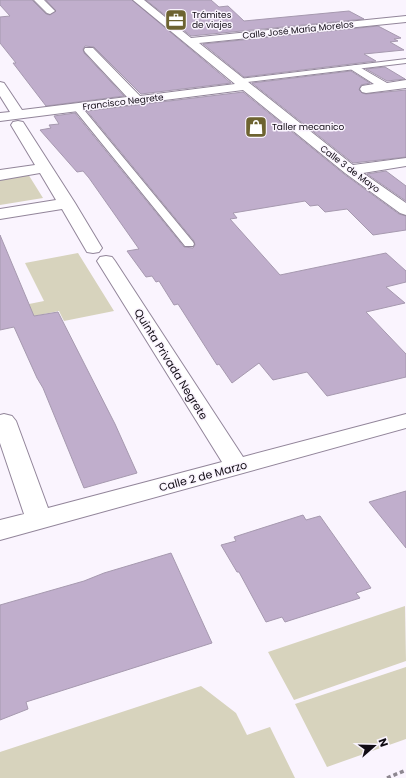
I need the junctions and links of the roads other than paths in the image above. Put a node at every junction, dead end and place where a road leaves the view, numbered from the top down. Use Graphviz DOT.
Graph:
graph roads {
  1 [pos="39,0"];
  2 [pos="138,0"];
  3 [pos="50,12"];
  4 [pos="406,19"];
  5 [pos="189,41"];
  6 [pos="89,50"];
  7 [pos="406,61"];
  8 [pos="356,68"];
  9 [pos="242,84"];
  10 [pos="406,84"];
  11 [pos="0,86"];
  12 [pos="386,86"];
  13 [pos="366,90"];
  14 [pos="136,100"];
  15 [pos="77,108"];
  16 [pos="0,117"];
  17 [pos="18,120"];
  18 [pos="406,162"];
  19 [pos="44,168"];
  20 [pos="350,170"];
  21 [pos="0,175"];
  22 [pos="68,203"];
  23 [pos="406,210"];
  24 [pos="0,214"];
  25 [pos="189,244"];
  26 [pos="406,421"];
  27 [pos="0,422"];
  28 [pos="236,467"];
  29 [pos="39,519"];
  30 [pos="0,530"];
  1 -- 3 [label="street"];
  2 -- 5 [label="street, Calle 3 de Mayo"];
  4 -- 5 [label="street, Calle José María Morelos"];
  5 -- 9 [label="street, Calle 3 de Mayo"];
  6 -- 14 [label="street"];
  7 -- 8 [label="lane"];
  8 -- 9 [label="lane"];
  8 -- 12 [label="street"];
  9 -- 14 [label="street, Francisco Negrete"];
  9 -- 20 [label="street, Calle 3 de Mayo"];
  10 -- 12 [label="street"];
  11 -- 17 [label="street, Quinta Privada Negrete"];
  12 -- 13 [label="street"];
  14 -- 15 [label="street, Francisco Negrete"];
  15 -- 17 [label="street, Francisco Negrete"];
  15 -- 25 [label="lane"];
  16 -- 17 [label="street, Francisco Negrete"];
  17 -- 19 [label="street, Quinta Privada Negrete"];
  18 -- 20 [label="street"];
  19 -- 21 [label="street"];
  19 -- 22 [label="street, Quinta Privada Negrete"];
  20 -- 23 [label="street, Calle 3 de Mayo"];
  22 -- 24 [label="street"];
  22 -- 28 [label="street, Quinta Privada Negrete"];
  26 -- 28 [label="street, Calle 2 de Marzo"];
  27 -- 29 [label="street"];
  28 -- 29 [label="street, Calle 2 de Marzo"];
  29 -- 30 [label="street, Calle 2 de Marzo"];
}
